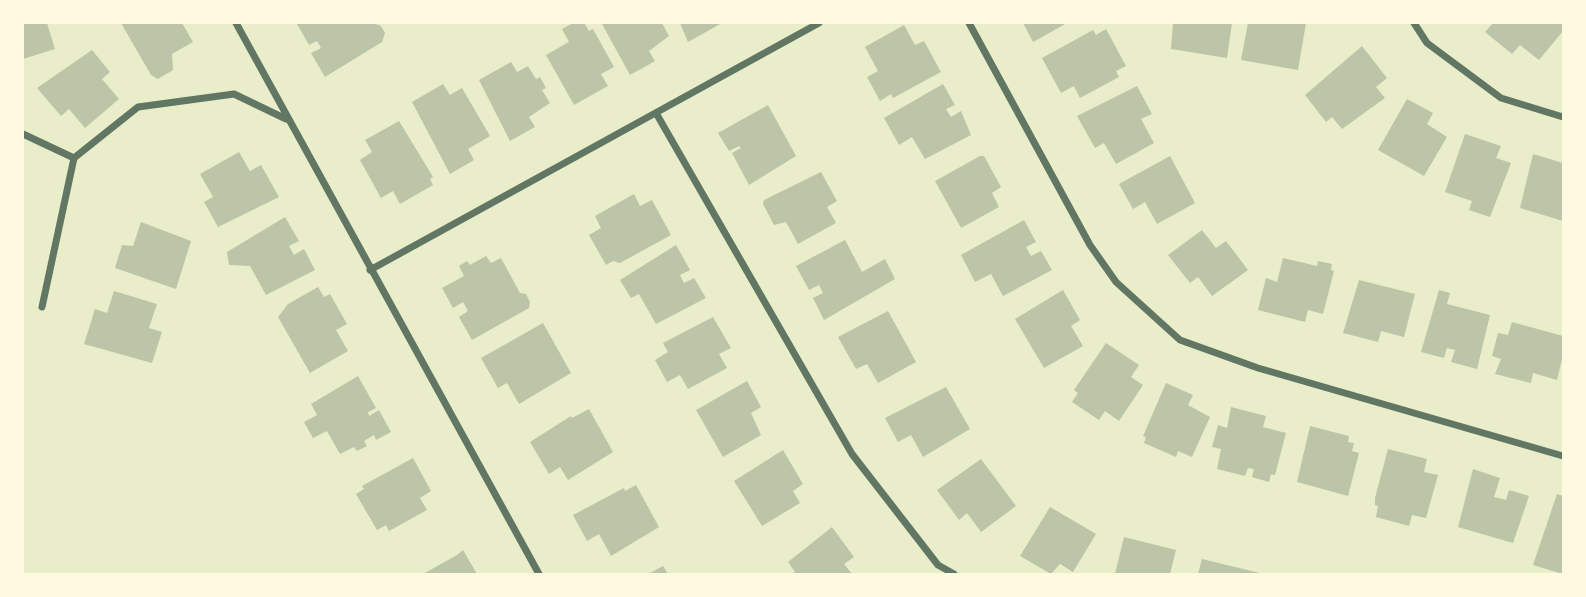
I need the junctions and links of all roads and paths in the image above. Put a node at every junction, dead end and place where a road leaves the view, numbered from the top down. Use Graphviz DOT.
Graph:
graph roads {
  1 [pos="236,23"];
  2 [pos="819,23"];
  3 [pos="969,23"];
  4 [pos="1415,23"];
  5 [pos="656,113"];
  6 [pos="1563,117"];
  7 [pos="287,120"];
  8 [pos="23,134"];
  9 [pos="74,159"];
  10 [pos="370,270"];
  11 [pos="42,307"];
  12 [pos="1563,456"];
  13 [pos="538,574"];
  14 [pos="954,574"];
  1 -- 7 [label="street"];
  2 -- 5 [label="street"];
  3 -- 12 [label="street"];
  4 -- 6 [label="street"];
  5 -- 10 [label="street"];
  5 -- 14 [label="street"];
  7 -- 9 [label="street"];
  7 -- 10 [label="street"];
  8 -- 9 [label="street"];
  9 -- 11 [label="street"];
  10 -- 13 [label="street"];
}
